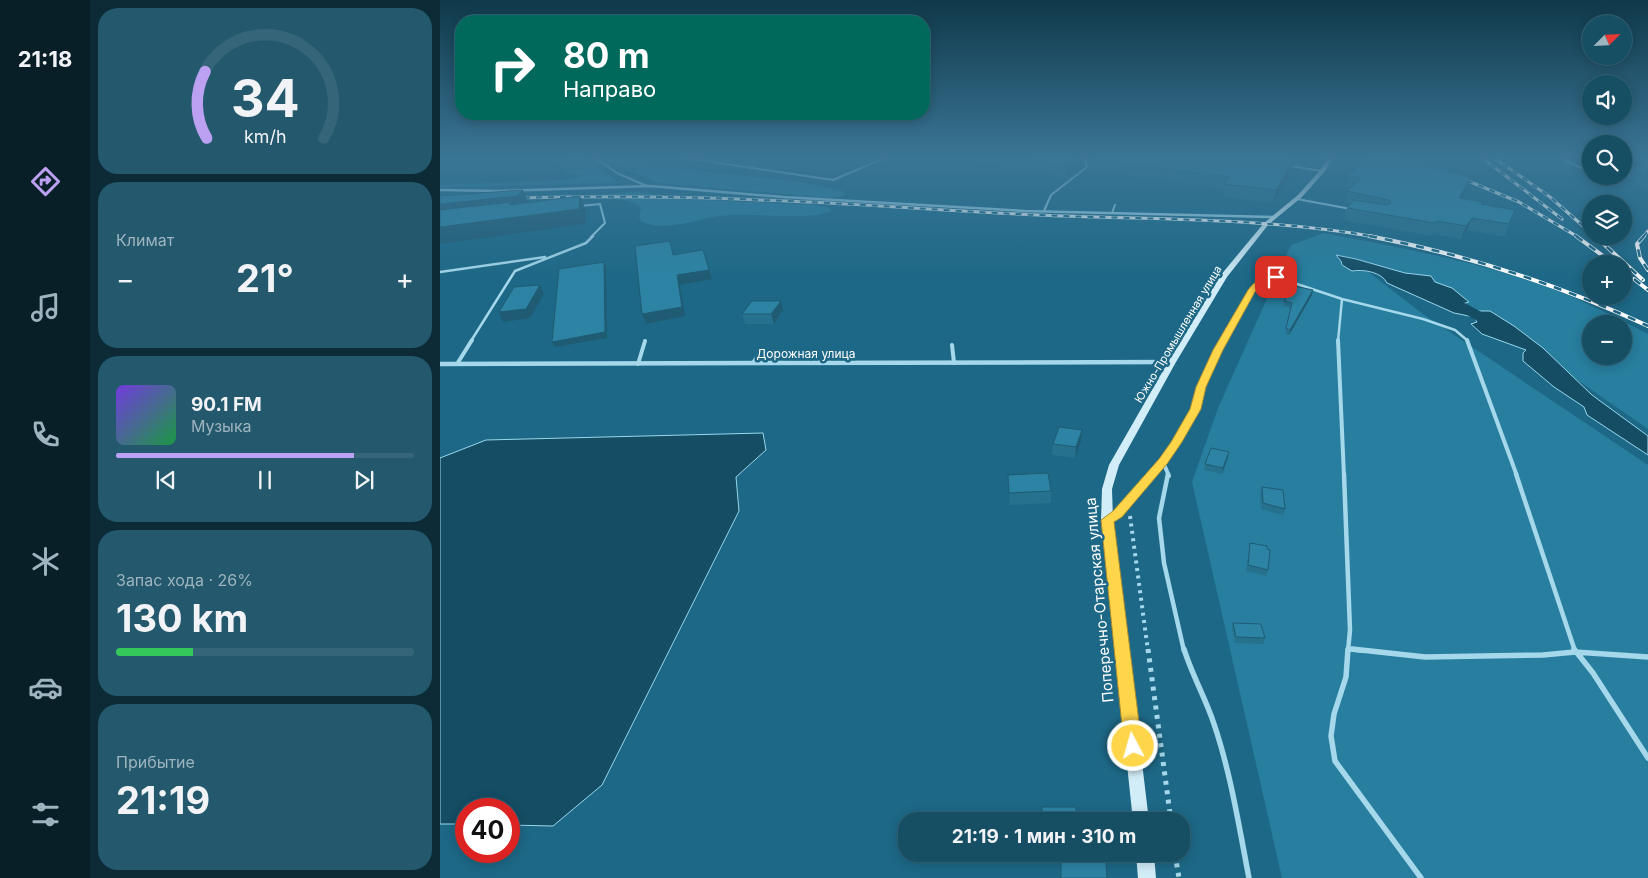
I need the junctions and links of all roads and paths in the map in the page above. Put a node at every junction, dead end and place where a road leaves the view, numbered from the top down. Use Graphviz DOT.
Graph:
graph roads {
  1 [pos="801,198"];
  2 [pos="1050,198"];
  3 [pos="1297,199"];
  4 [pos="1115,205"];
  5 [pos="572,207"];
  6 [pos="1355,210"];
  7 [pos="1044,211"];
  8 [pos="1112,213"];
  9 [pos="1273,217"];
  10 [pos="552,256"];
  11 [pos="440,272"];
  12 [pos="1342,300"];
  13 [pos="645,341"];
  14 [pos="952,345"];
  15 [pos="762,349"];
  16 [pos="1172,362"];
  17 [pos="753,363"];
  18 [pos="954,363"];
  19 [pos="440,364"];
  20 [pos="457,364"];
  21 [pos="638,364"];
  22 [pos="1163,462"];
  23 [pos="1114,465"];
  24 [pos="1128,500"];
  25 [pos="1108,520"];
  26 [pos="1348,648"];
  27 [pos="1575,652"];
  28 [pos="1648,657"];
  29 [pos="1648,758"];
  30 [pos="1140,812"];
  31 [pos="1170,812"];
  32 [pos="1146,862"];
  33 [pos="1177,862"];
  34 [pos="1148,878"];
  35 [pos="1179,878"];
  36 [pos="1250,878"];
  37 [pos="1422,878"];
  1 -- 7 [label="street"];
  2 -- 7 [label="lane"];
  3 -- 6 [label="lane"];
  3 -- 9 [label="street, Южно-Промышленная улица"];
  4 -- 8 [label="lane"];
  5 -- 10 [label="lane"];
  7 -- 8 [label="street"];
  8 -- 9 [label="street"];
  9 -- 16 [label="street, Южно-Промышленная улица"];
  10 -- 11 [label="lane"];
  10 -- 20 [label="lane"];
  12 -- 22 [label="lane"];
  12 -- 26 [label="lane"];
  12 -- 27 [label="lane"];
  13 -- 21 [label="lane"];
  14 -- 18 [label="lane"];
  15 -- 17 [label="lane"];
  16 -- 18 [label="street, Дорожная улица"];
  16 -- 23 [label="street, Южно-Промышленная улица"];
  17 -- 18 [label="street, Дорожная улица"];
  17 -- 21 [label="street, Дорожная улица"];
  19 -- 20 [label="street, Дорожная улица"];
  20 -- 21 [label="street, Дорожная улица"];
  22 -- 24 [label="lane"];
  22 -- 36 [label="lane"];
  23 -- 25 [label="street, Поперечно-Отарская улица"];
  24 -- 25 [label="lane"];
  24 -- 31 [label="path"];
  25 -- 30 [label="street, Поперечно-Отарская улица"];
  26 -- 27 [label="lane"];
  26 -- 37 [label="lane"];
  27 -- 28 [label="lane"];
  27 -- 29 [label="lane"];
  32 -- 34 [label="street"];
  33 -- 35 [label="path"];
}
